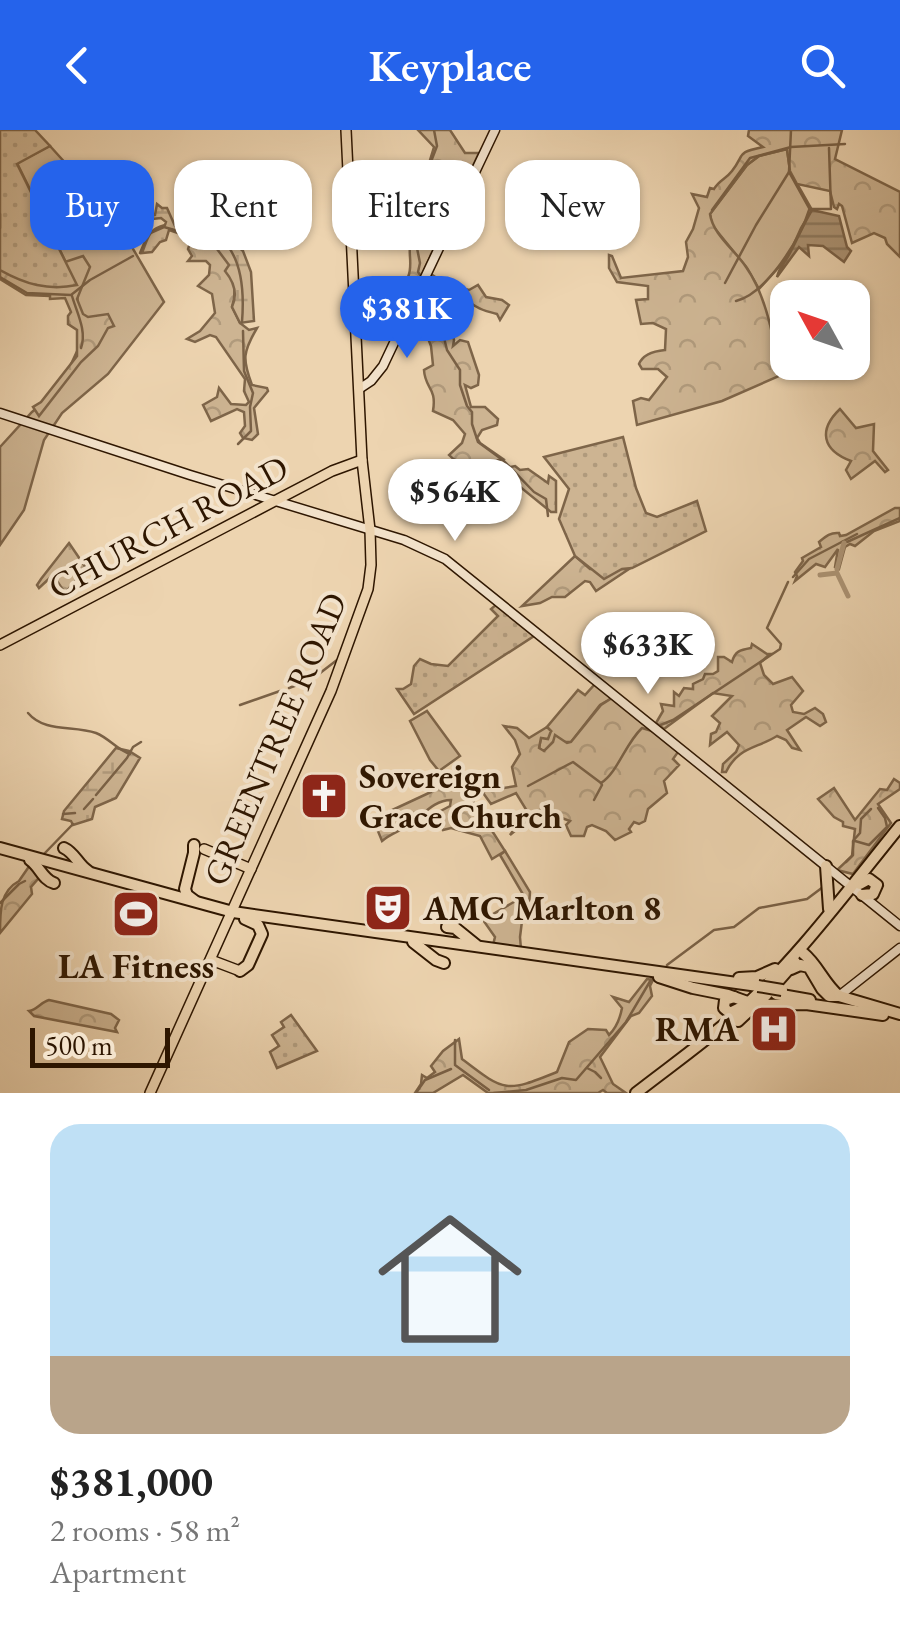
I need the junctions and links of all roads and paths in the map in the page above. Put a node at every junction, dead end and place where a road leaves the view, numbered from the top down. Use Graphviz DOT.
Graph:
graph roads {
  1 [pos="346,130"];
  2 [pos="495,130"];
  3 [pos="359,389"];
  4 [pos="0,413"];
  5 [pos="362,460"];
  6 [pos="274,501"];
  7 [pos="262,502"];
  8 [pos="370,530"];
  9 [pos="0,645"];
  10 [pos="900,826"];
  11 [pos="900,836"];
  12 [pos="64,848"];
  13 [pos="0,850"];
  14 [pos="197,850"];
  15 [pos="30,860"];
  16 [pos="826,866"];
  17 [pos="251,869"];
  18 [pos="94,874"];
  19 [pos="840,877"];
  20 [pos="54,883"];
  21 [pos="856,888"];
  22 [pos="200,904"];
  23 [pos="828,913"];
  24 [pos="236,915"];
  25 [pos="900,926"];
  26 [pos="447,927"];
  27 [pos="414,942"];
  28 [pos="487,948"];
  29 [pos="900,948"];
  30 [pos="797,954"];
  31 [pos="212,960"];
  32 [pos="444,963"];
  33 [pos="620,966"];
  34 [pos="247,968"];
  35 [pos="598,968"];
  36 [pos="786,973"];
  37 [pos="656,976"];
  38 [pos="692,976"];
  39 [pos="815,976"];
  40 [pos="850,987"];
  41 [pos="756,988"];
  42 [pos="705,990"];
  43 [pos="779,992"];
  44 [pos="796,992"];
  45 [pos="839,994"];
  46 [pos="748,1002"];
  47 [pos="883,1015"];
  48 [pos="900,1015"];
  49 [pos="724,1024"];
  50 [pos="150,1093"];
  51 [pos="636,1093"];
  52 [pos="647,1093"];
  1 -- 3 [label="main road, GREENTREE ROAD"];
  2 -- 3 [label="main road"];
  3 -- 5 [label="main road, GREENTREE ROAD"];
  4 -- 7 [label="main road"];
  5 -- 6 [label="main road, CHURCH ROAD"];
  5 -- 8 [label="main road, GREENTREE ROAD"];
  6 -- 7 [label="main road, CHURCH ROAD"];
  6 -- 8 [label="main road"];
  7 -- 9 [label="main road, CHURCH ROAD"];
  8 -- 16 [label="main road"];
  8 -- 17 [label="main road, GREENTREE ROAD"];
  10 -- 21 [label="highway"];
  11 -- 21 [label="highway"];
  12 -- 18 [label="highway"];
  13 -- 15 [label="highway"];
  13 -- 18 [label="highway"];
  14 -- 17 [label="main road"];
  14 -- 22 [label="highway"];
  15 -- 20 [label="highway"];
  15 -- 24 [label="highway"];
  16 -- 19 [label="main road"];
  16 -- 23 [label="highway"];
  17 -- 24 [label="main road, GREENTREE ROAD"];
  18 -- 22 [label="highway"];
  19 -- 21 [label="main road"];
  19 -- 21 [label="highway"];
  21 -- 23 [label="highway"];
  21 -- 25 [label="main road"];
  21 -- 30 [label="highway"];
  22 -- 24 [label="highway"];
  23 -- 30 [label="highway"];
  24 -- 27 [label="highway"];
  24 -- 28 [label="highway"];
  24 -- 31 [label="main road, GREENTREE ROAD"];
  24 -- 34 [label="highway"];
  26 -- 28 [label="highway"];
  27 -- 32 [label="highway"];
  27 -- 35 [label="highway"];
  28 -- 33 [label="highway"];
  29 -- 40 [label="main road"];
  30 -- 36 [label="highway"];
  30 -- 38 [label="highway"];
  30 -- 45 [label="highway"];
  30 -- 46 [label="highway"];
  31 -- 34 [label="main road"];
  31 -- 50 [label="main road, GREENTREE ROAD"];
  33 -- 35 [label="highway"];
  33 -- 38 [label="highway"];
  35 -- 37 [label="highway"];
  36 -- 39 [label="highway"];
  36 -- 46 [label="highway"];
  37 -- 41 [label="highway"];
  37 -- 42 [label="highway"];
  38 -- 41 [label="highway"];
  39 -- 44 [label="highway"];
  39 -- 45 [label="highway"];
  40 -- 45 [label="highway"];
  41 -- 43 [label="highway, bridge"];
  42 -- 46 [label="highway"];
  42 -- 49 [label="highway"];
  43 -- 44 [label="highway"];
  43 -- 47 [label="highway"];
  44 -- 48 [label="highway"];
  45 -- 48 [label="highway"];
  46 -- 47 [label="highway"];
  46 -- 49 [label="highway"];
  46 -- 52 [label="highway"];
  47 -- 48 [label="highway"];
  49 -- 51 [label="highway"];
}
